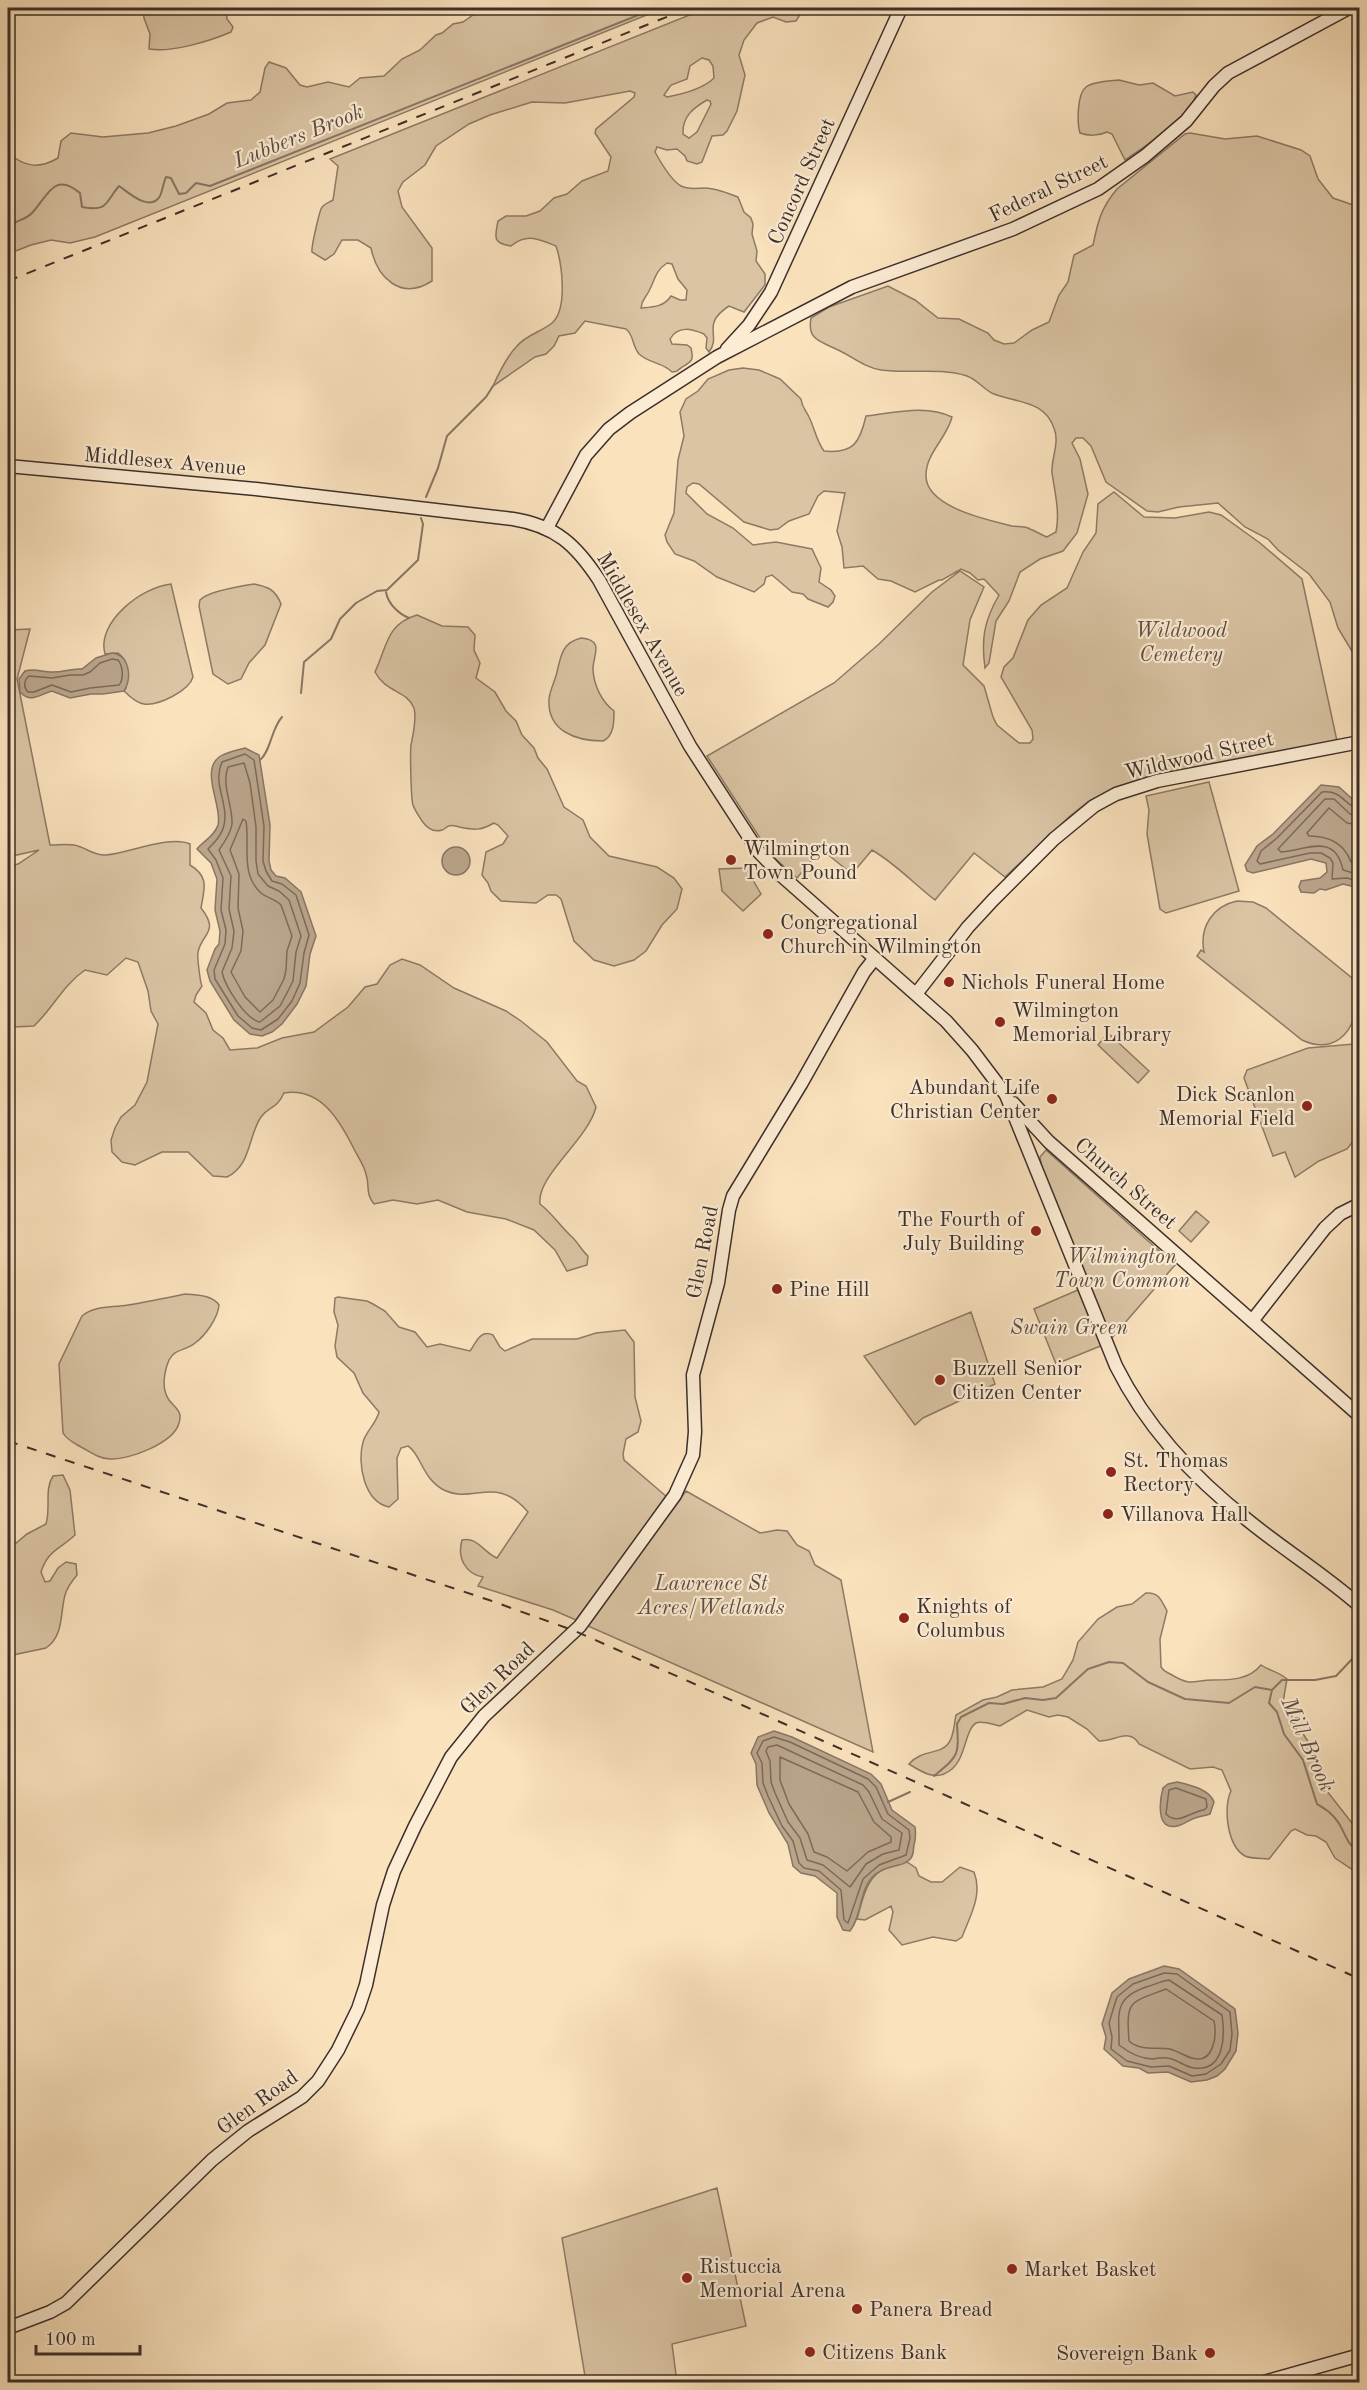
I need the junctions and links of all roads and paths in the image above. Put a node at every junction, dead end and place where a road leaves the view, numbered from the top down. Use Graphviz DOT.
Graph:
graph roads {
  1 [pos="901,8"];
  2 [pos="1349,8"];
  3 [pos="752,321"];
  4 [pos="763,334"];
  5 [pos="717,357"];
  6 [pos="8,466"];
  7 [pos="547,528"];
  8 [pos="1359,742"];
  9 [pos="875,958"];
  10 [pos="916,994"];
  11 [pos="1006,1095"];
  12 [pos="1049,1142"];
  13 [pos="1035,1165"];
  14 [pos="1359,1204"];
  15 [pos="1252,1321"];
  16 [pos="1359,1416"];
  17 [pos="1359,1606"];
  18 [pos="8,2328"];
  19 [pos="1359,2355"];
  20 [pos="1264,2382"];
  1 -- 3 [label="street, Concord Street"];
  2 -- 4 [label="street, Federal Street"];
  3 -- 4 [label="street"];
  3 -- 5 [label="street, Concord Street"];
  4 -- 5 [label="street, Federal Street"];
  5 -- 7 [label="street, Federal Street"];
  6 -- 7 [label="street, Middlesex Avenue"];
  7 -- 9 [label="street, Middlesex Avenue"];
  8 -- 10 [label="street, Wildwood Street"];
  9 -- 10 [label="street, Middlesex Avenue"];
  9 -- 18 [label="street, Glen Road"];
  10 -- 11 [label="street, Middlesex Avenue"];
  11 -- 12 [label="street, Church Street"];
  11 -- 13 [label="street, Middlesex Avenue"];
  12 -- 13 [label="street"];
  12 -- 15 [label="street, Church Street"];
  13 -- 17 [label="street, Middlesex Avenue"];
  14 -- 15 [label="street"];
  15 -- 16 [label="street, Church Street"];
  19 -- 20 [label="street"];
}
